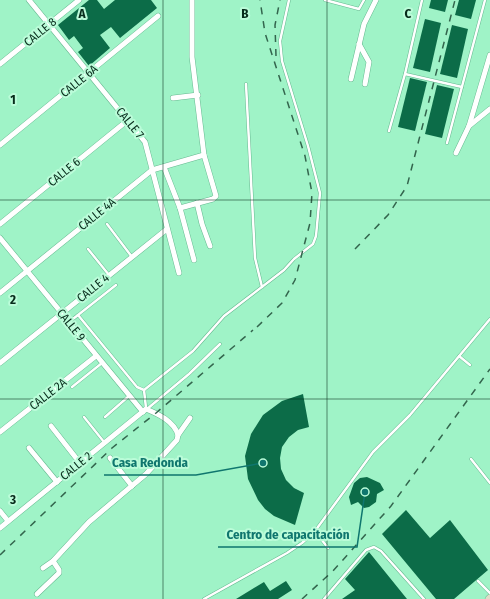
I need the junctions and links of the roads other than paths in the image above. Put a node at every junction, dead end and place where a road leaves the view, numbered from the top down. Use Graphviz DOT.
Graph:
graph roads {
  1 [pos="29,0"];
  2 [pos="79,0"];
  3 [pos="192,0"];
  4 [pos="289,0"];
  5 [pos="325,0"];
  6 [pos="364,0"];
  7 [pos="376,0"];
  8 [pos="422,0"];
  9 [pos="485,0"];
  10 [pos="158,16"];
  11 [pos="49,24"];
  12 [pos="359,44"];
  13 [pos="490,56"];
  14 [pos="0,64"];
  15 [pos="89,73"];
  16 [pos="405,74"];
  17 [pos="351,79"];
  18 [pos="246,84"];
  19 [pos="365,84"];
  20 [pos="462,87"];
  21 [pos="198,96"];
  22 [pos="173,98"];
  23 [pos="490,109"];
  24 [pos="128,120"];
  25 [pos="470,126"];
  26 [pos="389,131"];
  27 [pos="447,142"];
  28 [pos="0,145"];
  29 [pos="456,152"];
  30 [pos="204,155"];
  31 [pos="164,167"];
  32 [pos="152,170"];
  33 [pos="197,203"];
  34 [pos="180,208"];
  35 [pos="0,224"];
  36 [pos="107,224"];
  37 [pos="167,229"];
  38 [pos="0,238"];
  39 [pos="210,246"];
  40 [pos="88,249"];
  41 [pos="132,257"];
  42 [pos="194,260"];
  43 [pos="27,271"];
  44 [pos="179,273"];
  45 [pos="109,275"];
  46 [pos="116,285"];
  47 [pos="262,287"];
  48 [pos="0,293"];
  49 [pos="62,313"];
  50 [pos="78,315"];
  51 [pos="490,319"];
  52 [pos="69,322"];
  53 [pos="220,344"];
  54 [pos="96,356"];
  55 [pos="459,356"];
  56 [pos="0,363"];
  57 [pos="102,363"];
  58 [pos="470,365"];
  59 [pos="72,387"];
  60 [pos="144,390"];
  61 [pos="129,396"];
  62 [pos="144,410"];
  63 [pos="84,417"];
  64 [pos="105,417"];
  65 [pos="190,418"];
  66 [pos="51,426"];
  67 [pos="0,432"];
  68 [pos="178,435"];
  69 [pos="105,443"];
  70 [pos="29,448"];
  71 [pos="110,458"];
  72 [pos="471,459"];
  73 [pos="80,463"];
  74 [pos="56,482"];
  75 [pos="490,483"];
  76 [pos="132,486"];
  77 [pos="0,511"];
  78 [pos="8,521"];
  79 [pos="0,528"];
  80 [pos="315,531"];
  81 [pos="328,548"];
  82 [pos="53,561"];
  83 [pos="43,568"];
  84 [pos="478,581"];
  85 [pos="490,593"];
  86 [pos="37,594"];
  87 [pos="204,599"];
  88 [pos="324,599"];
  89 [pos="424,599"];
  1 -- 11 [label="street, CALLE 7"];
  2 -- 11 [label="street, CALLE 8"];
  3 -- 21 [label="street"];
  4 -- 47 [label="lane"];
  5 -- 6 [label="lane"];
  7 -- 12 [label="street"];
  8 -- 16 [label="lane"];
  9 -- 20 [label="lane"];
  10 -- 15 [label="street, CALLE 6A"];
  11 -- 14 [label="street, CALLE 8"];
  11 -- 15 [label="street, CALLE 7"];
  12 -- 17 [label="street"];
  12 -- 19 [label="street"];
  13 -- 25 [label="street"];
  15 -- 24 [label="street, CALLE 7"];
  15 -- 28 [label="street, CALLE 6A"];
  16 -- 20 [label="lane"];
  16 -- 26 [label="lane"];
  18 -- 47 [label="lane"];
  20 -- 27 [label="lane"];
  21 -- 22 [label="street"];
  21 -- 30 [label="street"];
  23 -- 25 [label="street"];
  24 -- 32 [label="street, CALLE 7"];
  24 -- 35 [label="street, CALLE 6"];
  25 -- 29 [label="street"];
  30 -- 31 [label="street, CALLE 4A"];
  30 -- 33 [label="street"];
  31 -- 32 [label="street, CALLE 4A"];
  31 -- 34 [label="street"];
  32 -- 37 [label="street, CALLE 7"];
  32 -- 43 [label="street, CALLE 4A"];
  33 -- 34 [label="street"];
  33 -- 39 [label="street"];
  34 -- 42 [label="street"];
  36 -- 41 [label="lane"];
  37 -- 41 [label="street, CALLE 4"];
  37 -- 44 [label="street, CALLE 7"];
  38 -- 43 [label="street, CALLE 9"];
  40 -- 45 [label="lane"];
  41 -- 45 [label="street, CALLE 4"];
  43 -- 48 [label="street, CALLE 4A"];
  43 -- 49 [label="street, CALLE 9"];
  45 -- 49 [label="street, CALLE 4"];
  46 -- 50 [label="lane"];
  47 -- 60 [label="lane"];
  49 -- 52 [label="street, CALLE 9"];
  49 -- 56 [label="street, CALLE 4"];
  50 -- 52 [label="lane"];
  50 -- 60 [label="lane"];
  51 -- 55 [label="lane"];
  52 -- 54 [label="street, CALLE 9"];
  53 -- 62 [label="lane, CALLE 2"];
  54 -- 57 [label="street, CALLE 9"];
  54 -- 67 [label="street, CALLE 2A"];
  55 -- 58 [label="lane"];
  55 -- 80 [label="lane"];
  57 -- 59 [label="lane"];
  57 -- 61 [label="street, CALLE 9"];
  60 -- 62 [label="lane"];
  61 -- 62 [label="street, CALLE 9"];
  61 -- 64 [label="lane"];
  62 -- 68 [label="street"];
  62 -- 69 [label="street, CALLE 2"];
  63 -- 69 [label="lane"];
  65 -- 68 [label="street"];
  66 -- 73 [label="street"];
  68 -- 76 [label="street"];
  69 -- 73 [label="street, CALLE 2"];
  70 -- 74 [label="street"];
  71 -- 76 [label="street"];
  72 -- 75 [label="lane"];
  73 -- 74 [label="street, CALLE 2"];
  74 -- 78 [label="street, CALLE 2"];
  76 -- 82 [label="street"];
  77 -- 78 [label="street"];
  78 -- 79 [label="street, CALLE 2"];
  80 -- 81 [label="lane"];
  80 -- 87 [label="lane"];
  82 -- 83 [label="street"];
  82 -- 86 [label="street"];
  84 -- 85 [label="lane"];
  88 -- 89 [label="lane"];
}
